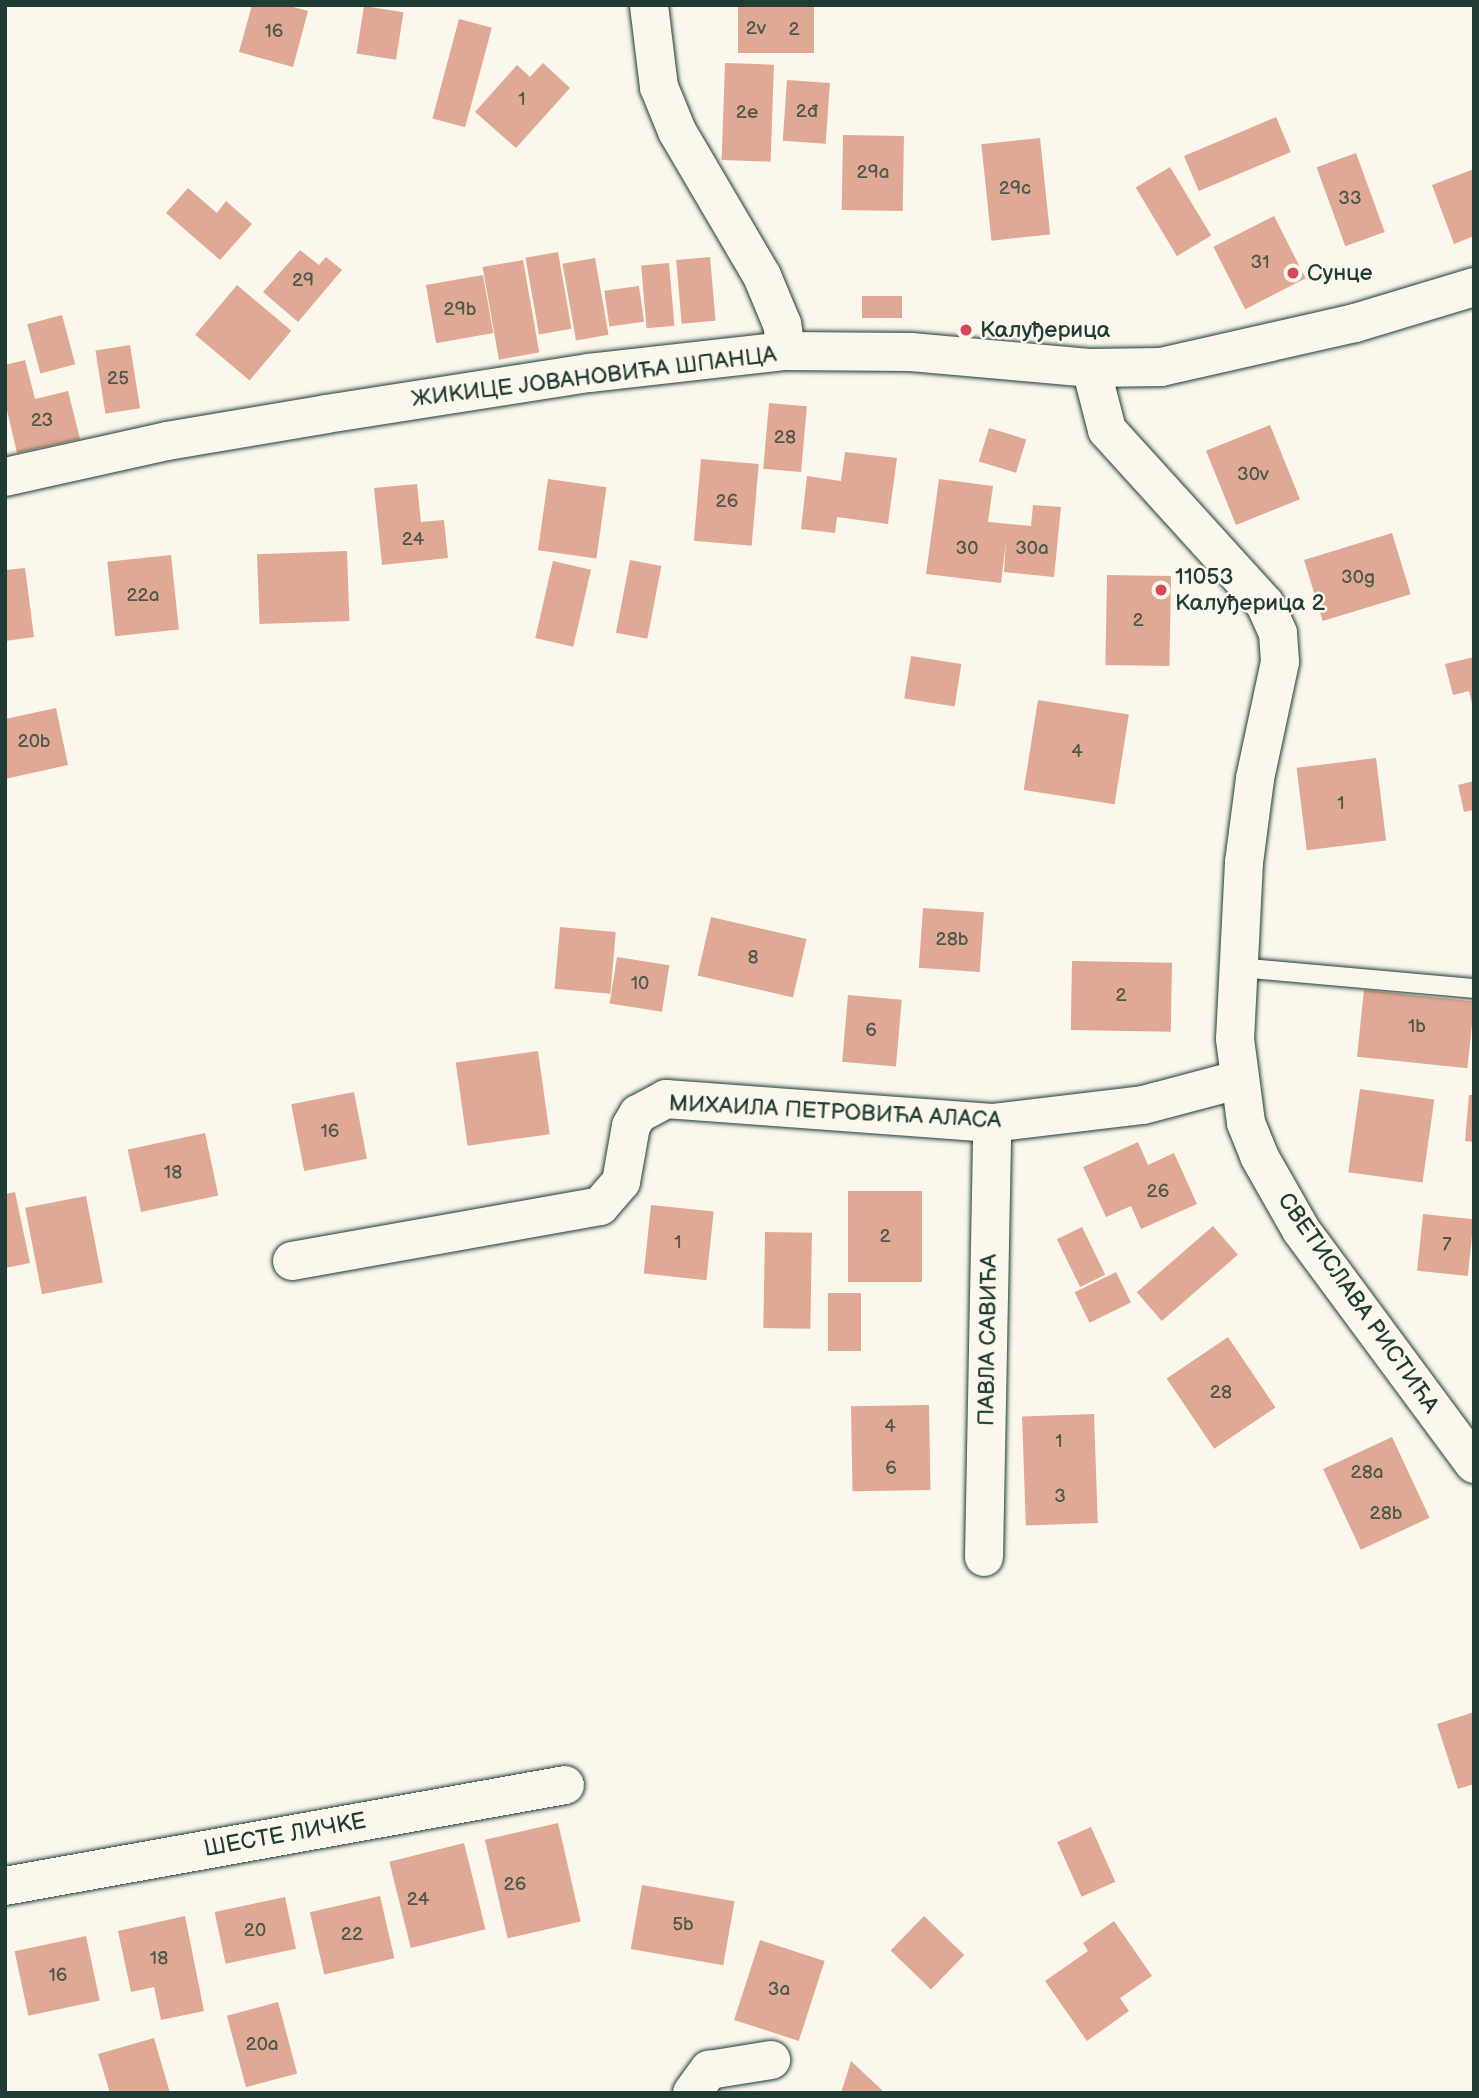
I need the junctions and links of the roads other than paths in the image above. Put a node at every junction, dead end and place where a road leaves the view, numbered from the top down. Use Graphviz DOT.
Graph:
graph roads {
  1 [pos="649,5"];
  2 [pos="1474,287"];
  3 [pos="786,351"];
  4 [pos="1091,368"];
  5 [pos="5,477"];
  6 [pos="1238,967"];
  7 [pos="1474,988"];
  8 [pos="1237,1080"];
  9 [pos="992,1123"];
  10 [pos="292,1261"];
  11 [pos="1474,1464"];
  12 [pos="984,1557"];
  13 [pos="565,1785"];
  14 [pos="5,1886"];
  15 [pos="771,2060"];
  16 [pos="692,2093"];
  1 -- 3 [label="street"];
  2 -- 4 [label="street, ЖИКИЦЕ ЈОВАНОВИЋА ШПАНЦА"];
  3 -- 4 [label="street, ЖИКИЦЕ ЈОВАНОВИЋА ШПАНЦА"];
  3 -- 5 [label="street, ЖИКИЦЕ ЈОВАНОВИЋА ШПАНЦА"];
  4 -- 6 [label="street, СВЕТИСЛАВА РИСТИЋА"];
  6 -- 7 [label="lane"];
  6 -- 8 [label="street, СВЕТИСЛАВА РИСТИЋА"];
  8 -- 9 [label="street, МИХАИЛА ПЕТРОВИЋА АЛАСА"];
  8 -- 11 [label="street, СВЕТИСЛАВА РИСТИЋА"];
  9 -- 10 [label="street, МИХАИЛА ПЕТРОВИЋА АЛАСА"];
  9 -- 12 [label="street, ПАВЛА САВИЋА"];
  13 -- 14 [label="street, ШЕСТЕ ЛИЧКЕ"];
  15 -- 16 [label="street"];
}
